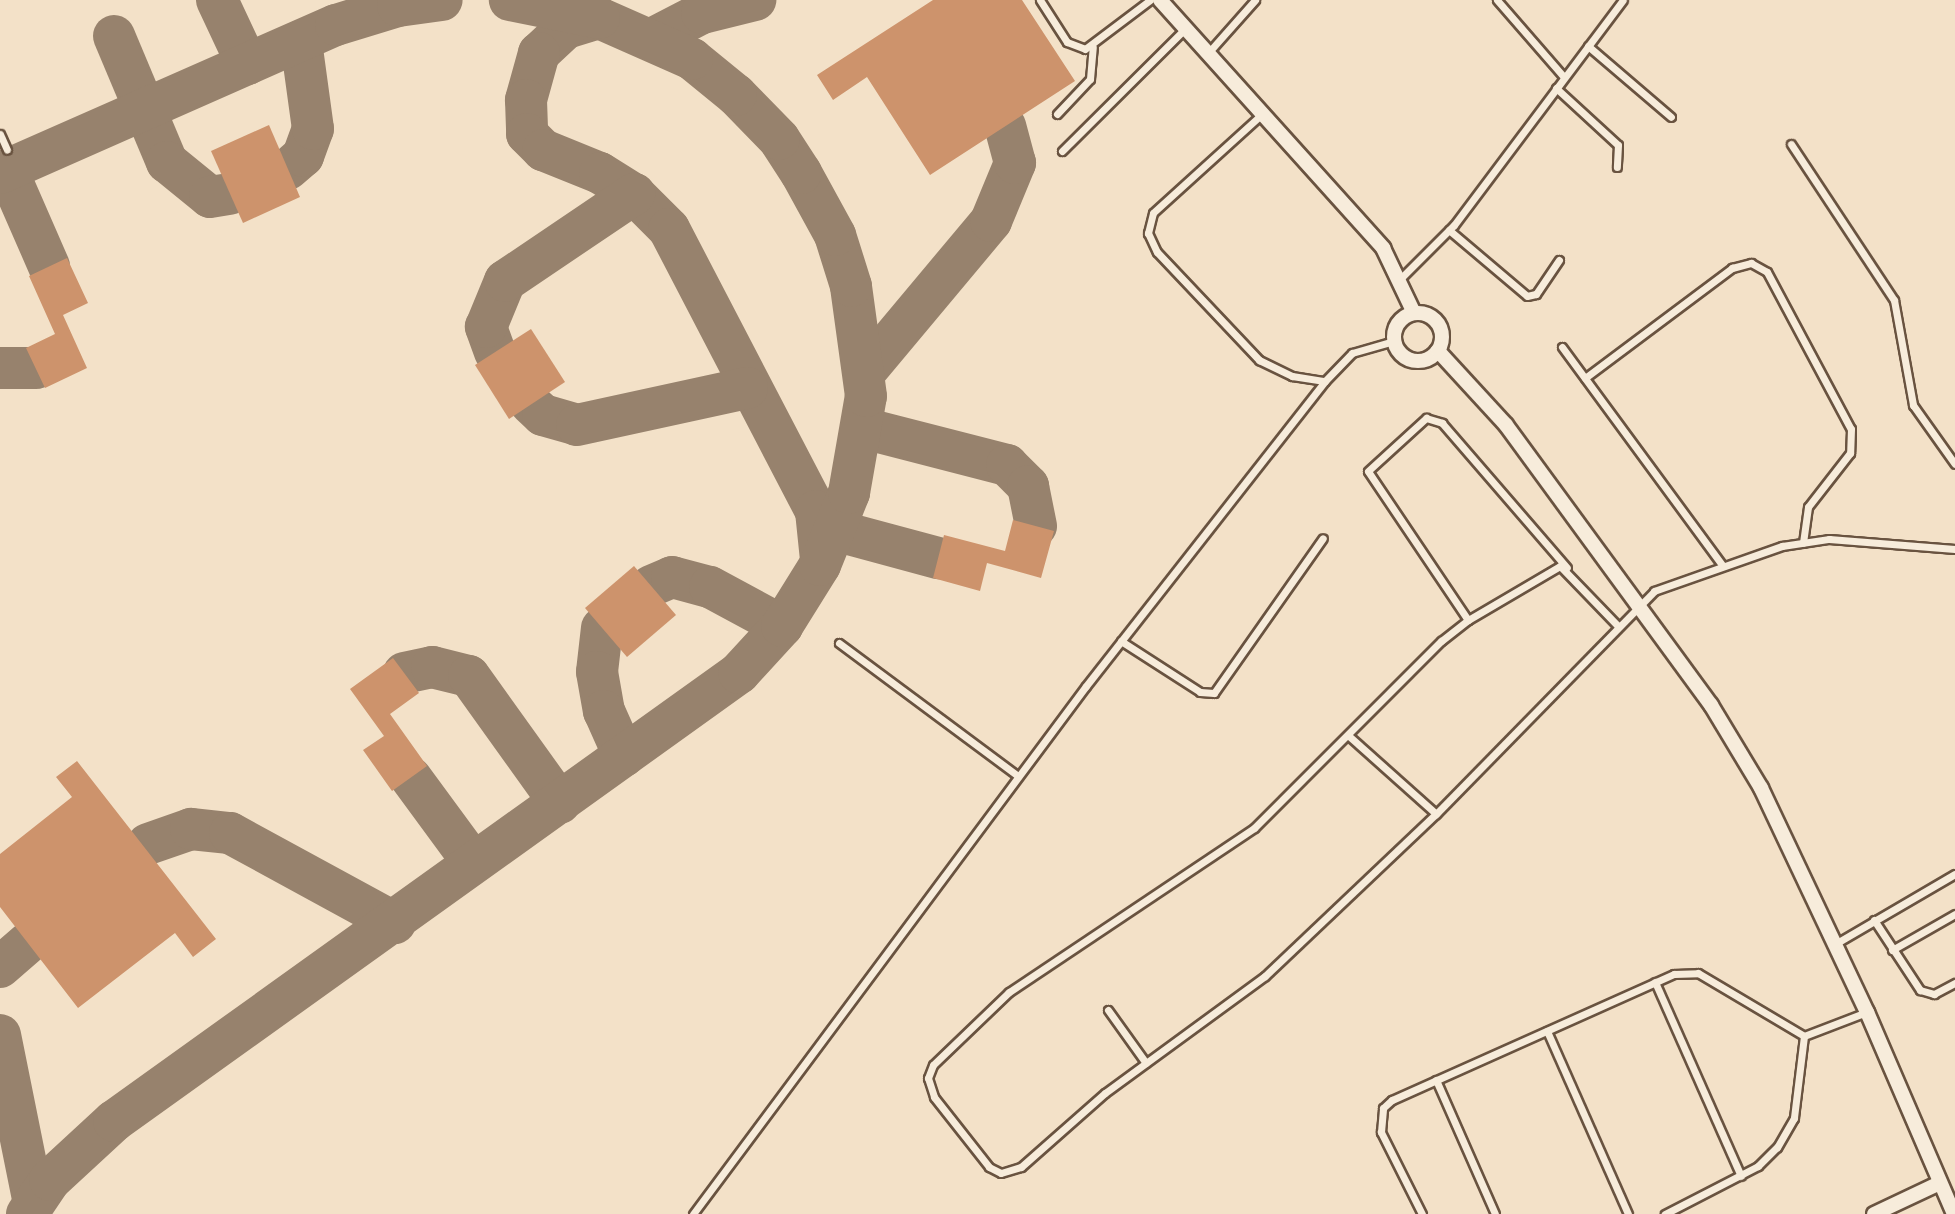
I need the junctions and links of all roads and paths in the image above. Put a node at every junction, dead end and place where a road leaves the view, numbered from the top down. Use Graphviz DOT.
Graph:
graph roads {
  1 [pos="1040,0"];
  2 [pos="1150,0"];
  3 [pos="1160,0"];
  4 [pos="1255,0"];
  5 [pos="1497,0"];
  6 [pos="1623,0"];
  7 [pos="1185,29"];
  8 [pos="1588,46"];
  9 [pos="1093,47"];
  10 [pos="1208,53"];
  11 [pos="1564,77"];
  12 [pos="1556,88"];
  13 [pos="1057,114"];
  14 [pos="1262,114"];
  15 [pos="1671,117"];
  16 [pos="0,134"];
  17 [pos="1791,144"];
  18 [pos="7,150"];
  19 [pos="1062,151"];
  20 [pos="1617,167"];
  21 [pos="1449,230"];
  22 [pos="1558,260"];
  23 [pos="1400,279"];
  24 [pos="1414,313"];
  25 [pos="1394,341"];
  26 [pos="1562,347"];
  27 [pos="1438,351"];
  28 [pos="1584,378"];
  29 [pos="1325,381"];
  30 [pos="1955,464"];
  31 [pos="1323,538"];
  32 [pos="1803,543"];
  33 [pos="1955,549"];
  34 [pos="1722,565"];
  35 [pos="1567,568"];
  36 [pos="1637,604"];
  37 [pos="1468,620"];
  38 [pos="1617,625"];
  39 [pos="1121,641"];
  40 [pos="839,644"];
  41 [pos="1350,737"];
  42 [pos="1018,776"];
  43 [pos="1436,814"];
  44 [pos="1955,874"];
  45 [pos="1955,914"];
  46 [pos="1874,920"];
  47 [pos="1835,944"];
  48 [pos="1892,950"];
  49 [pos="1655,982"];
  50 [pos="1955,983"];
  51 [pos="1108,1010"];
  52 [pos="1867,1012"];
  53 [pos="1547,1031"];
  54 [pos="1804,1036"];
  55 [pos="1146,1063"];
  56 [pos="1436,1080"];
  57 [pos="1741,1176"];
  58 [pos="1947,1190"];
  59 [pos="693,1214"];
  60 [pos="1422,1214"];
  61 [pos="1496,1214"];
  62 [pos="1628,1214"];
  63 [pos="1665,1214"];
  64 [pos="1874,1214"];
  65 [pos="1954,1214"];
  1 -- 9 [label="lane"];
  2 -- 9 [label="lane"];
  3 -- 7 [label="street"];
  4 -- 10 [label="lane"];
  5 -- 11 [label="lane"];
  6 -- 8 [label="lane"];
  7 -- 10 [label="street"];
  7 -- 19 [label="lane"];
  8 -- 11 [label="lane"];
  8 -- 15 [label="lane"];
  9 -- 13 [label="lane"];
  10 -- 14 [label="street"];
  11 -- 12 [label="lane"];
  12 -- 20 [label="lane"];
  12 -- 21 [label="lane"];
  14 -- 23 [label="street"];
  14 -- 29 [label="lane"];
  16 -- 18 [label="lane"];
  17 -- 30 [label="lane"];
  21 -- 22 [label="lane"];
  21 -- 23 [label="lane"];
  23 -- 24 [label="street"];
  24 -- 25 [label="street"];
  24 -- 27 [label="street"];
  25 -- 27 [label="street"];
  25 -- 29 [label="lane"];
  26 -- 28 [label="lane"];
  27 -- 36 [label="street"];
  28 -- 32 [label="lane"];
  28 -- 34 [label="lane"];
  29 -- 39 [label="lane"];
  31 -- 39 [label="lane"];
  32 -- 33 [label="lane"];
  32 -- 34 [label="lane"];
  34 -- 36 [label="lane"];
  35 -- 37 [label="lane"];
  35 -- 37 [label="lane"];
  35 -- 38 [label="lane"];
  36 -- 38 [label="lane"];
  36 -- 47 [label="street"];
  37 -- 41 [label="lane"];
  38 -- 43 [label="lane"];
  39 -- 42 [label="lane"];
  40 -- 42 [label="lane"];
  41 -- 43 [label="lane"];
  41 -- 55 [label="lane"];
  42 -- 59 [label="lane"];
  43 -- 55 [label="lane"];
  44 -- 46 [label="lane"];
  45 -- 48 [label="lane"];
  46 -- 47 [label="lane"];
  46 -- 48 [label="lane"];
  47 -- 52 [label="street"];
  48 -- 50 [label="lane"];
  49 -- 53 [label="lane"];
  49 -- 54 [label="lane"];
  49 -- 57 [label="lane"];
  51 -- 55 [label="lane"];
  52 -- 54 [label="lane"];
  52 -- 58 [label="street"];
  53 -- 56 [label="lane"];
  53 -- 62 [label="lane"];
  54 -- 57 [label="lane"];
  56 -- 60 [label="lane"];
  56 -- 61 [label="lane"];
  57 -- 63 [label="lane"];
  58 -- 64 [label="street"];
  58 -- 65 [label="street"];
}
